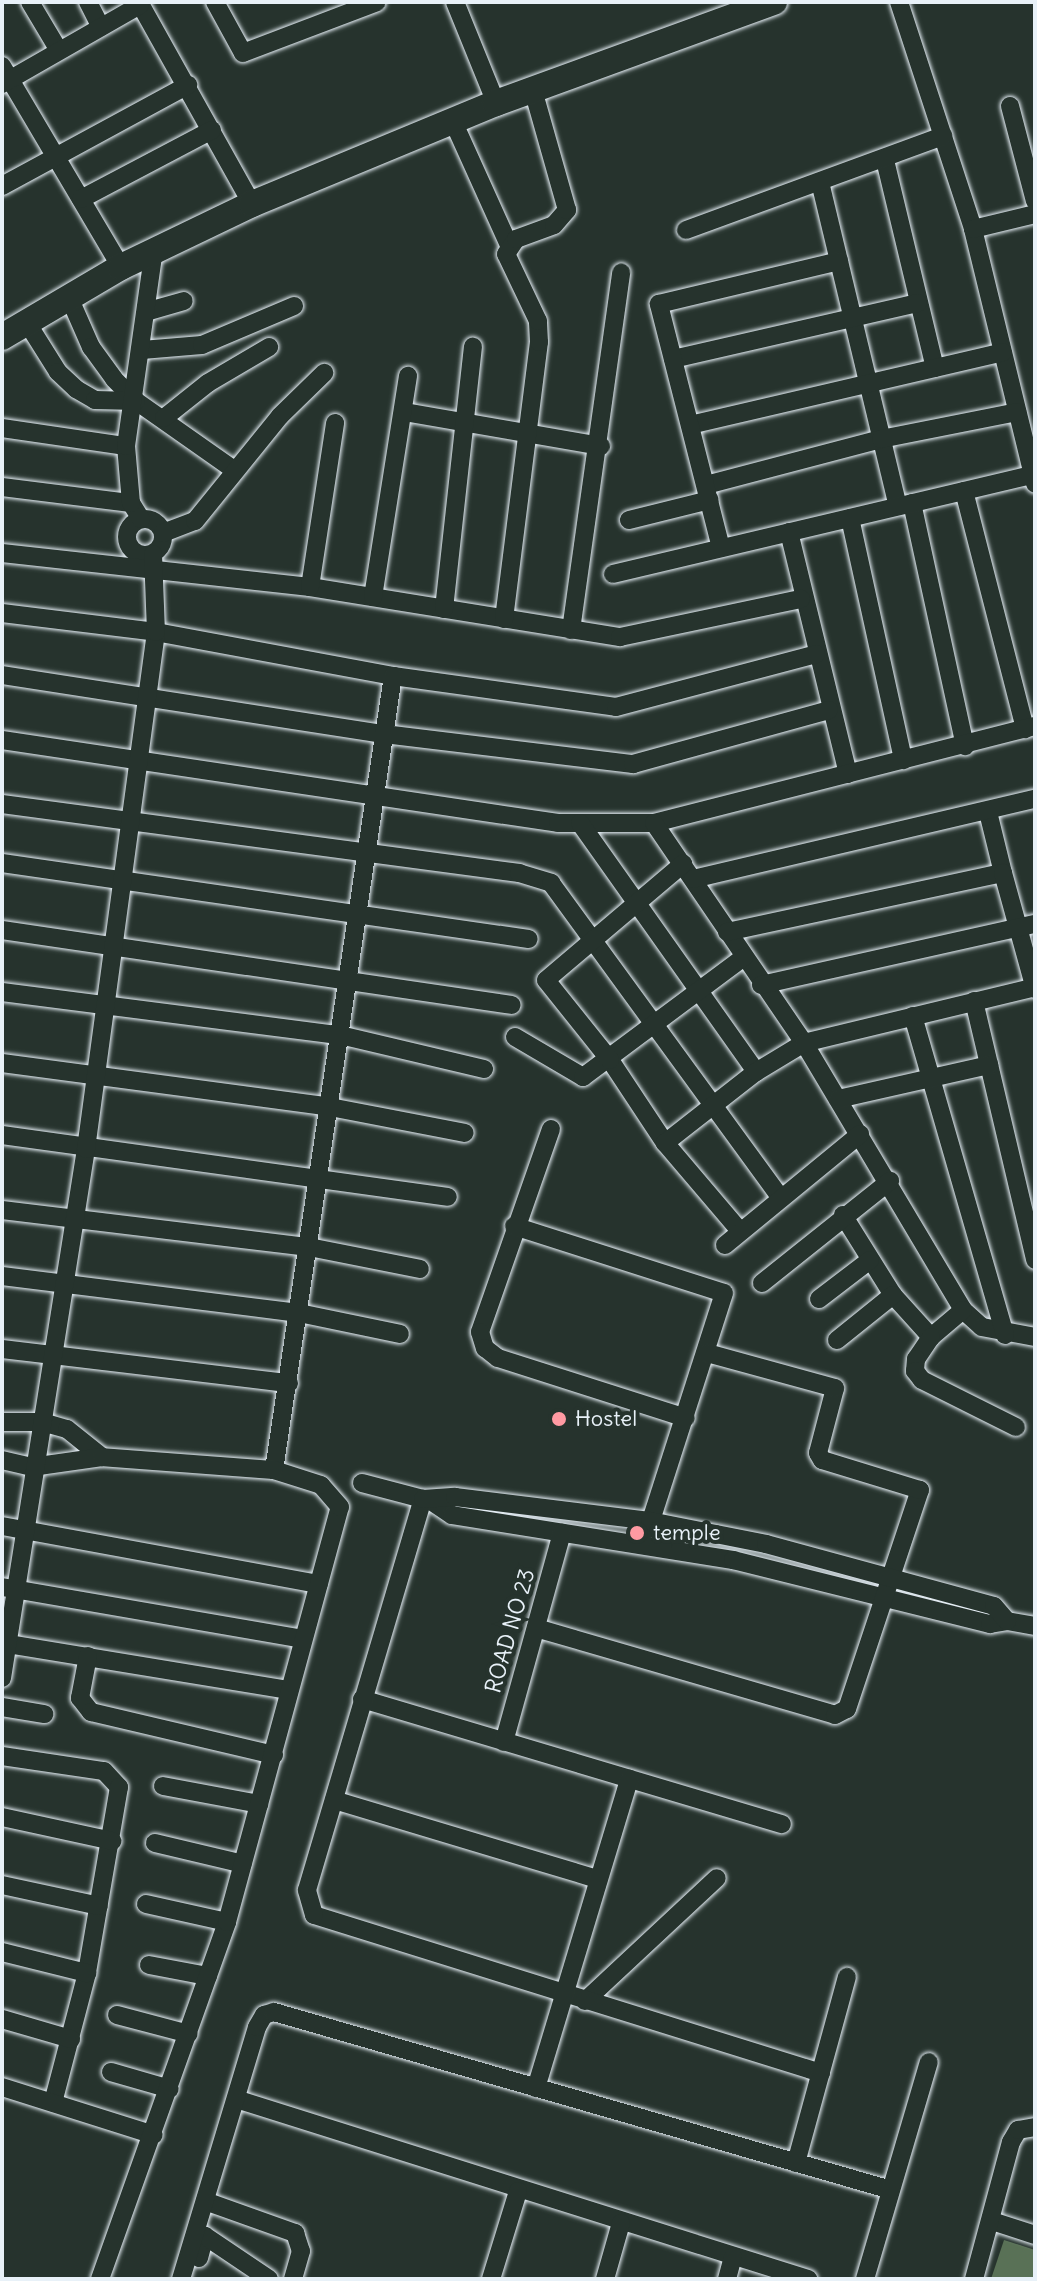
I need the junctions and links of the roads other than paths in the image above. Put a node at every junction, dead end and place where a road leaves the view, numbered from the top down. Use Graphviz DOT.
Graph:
graph roads {
  1 [pos="30,2"];
  2 [pos="88,2"];
  3 [pos="215,2"];
  4 [pos="377,2"];
  5 [pos="455,2"];
  6 [pos="774,2"];
  7 [pos="899,2"];
  8 [pos="140,4"];
  9 [pos="344,8"];
  10 [pos="101,27"];
  11 [pos="58,49"];
  12 [pos="5,77"];
  13 [pos="188,85"];
  14 [pos="533,90"];
  15 [pos="496,103"];
  16 [pos="1010,106"];
  17 [pos="453,121"];
  18 [pos="212,130"];
  19 [pos="943,136"];
  20 [pos="57,155"];
  21 [pos="885,160"];
  22 [pos="820,182"];
  23 [pos="2,186"];
  24 [pos="81,199"];
  25 [pos="1035,201"];
  26 [pos="252,204"];
  27 [pos="1035,214"];
  28 [pos="973,229"];
  29 [pos="686,230"];
  30 [pos="509,245"];
  31 [pos="154,250"];
  32 [pos="839,261"];
  33 [pos="121,267"];
  34 [pos="621,272"];
  35 [pos="69,297"];
  36 [pos="184,301"];
  37 [pos="918,303"];
  38 [pos="294,306"];
  39 [pos="149,311"];
  40 [pos="853,318"];
  41 [pos="26,321"];
  42 [pos="2,337"];
  43 [pos="269,347"];
  44 [pos="473,347"];
  45 [pos="142,350"];
  46 [pos="1003,352"];
  47 [pos="673,359"];
  48 [pos="935,368"];
  49 [pos="324,373"];
  50 [pos="408,376"];
  51 [pos="868,383"];
  52 [pos="136,401"];
  53 [pos="404,412"];
  54 [pos="1017,412"];
  55 [pos="164,418"];
  56 [pos="465,422"];
  57 [pos="335,423"];
  58 [pos="690,425"];
  59 [pos="2,428"];
  60 [pos="531,432"];
  61 [pos="881,439"];
  62 [pos="126,446"];
  63 [pos="601,446"];
  64 [pos="234,470"];
  65 [pos="1034,477"];
  66 [pos="2,487"];
  67 [pos="964,491"];
  68 [pos="708,492"];
  69 [pos="905,505"];
  70 [pos="136,511"];
  71 [pos="850,518"];
  72 [pos="629,520"];
  73 [pos="789,532"];
  74 [pos="163,533"];
  75 [pos="721,548"];
  76 [pos="2,553"];
  77 [pos="154,563"];
  78 [pos="613,574"];
  79 [pos="310,587"];
  80 [pos="373,597"];
  81 [pos="801,599"];
  82 [pos="444,609"];
  83 [pos="2,613"];
  84 [pos="504,619"];
  85 [pos="571,630"];
  86 [pos="156,632"];
  87 [pos="816,654"];
  88 [pos="2,675"];
  89 [pos="393,676"];
  90 [pos="148,697"];
  91 [pos="829,710"];
  92 [pos="1030,728"];
  93 [pos="384,734"];
  94 [pos="2,740"];
  95 [pos="965,746"];
  96 [pos="903,760"];
  97 [pos="139,763"];
  98 [pos="848,774"];
  99 [pos="375,796"];
  100 [pos="1035,799"];
  101 [pos="2,804"];
  102 [pos="988,812"];
  103 [pos="129,823"];
  104 [pos="580,823"];
  105 [pos="654,823"];
  106 [pos="366,856"];
  107 [pos="2,863"];
  108 [pos="688,872"];
  109 [pos="1003,873"];
  110 [pos="122,883"];
  111 [pos="639,901"];
  112 [pos="358,911"];
  113 [pos="1027,926"];
  114 [pos="2,930"];
  115 [pos="727,932"];
  116 [pos="529,939"];
  117 [pos="594,940"];
  118 [pos="113,947"];
  119 [pos="744,957"];
  120 [pos="349,979"];
  121 [pos="761,985"];
  122 [pos="1035,987"];
  123 [pos="698,989"];
  124 [pos="2,992"];
  125 [pos="974,1001"];
  126 [pos="512,1005"];
  127 [pos="106,1007"];
  128 [pos="913,1016"];
  129 [pos="651,1026"];
  130 [pos="340,1035"];
  131 [pos="515,1037"];
  132 [pos="804,1043"];
  133 [pos="610,1060"];
  134 [pos="2,1063"];
  135 [pos="989,1065"];
  136 [pos="484,1069"];
  137 [pos="756,1072"];
  138 [pos="96,1074"];
  139 [pos="930,1079"];
  140 [pos="838,1099"];
  141 [pos="711,1106"];
  142 [pos="330,1107"];
  143 [pos="551,1129"];
  144 [pos="465,1133"];
  145 [pos="860,1134"];
  146 [pos="2,1135"];
  147 [pos="665,1143"];
  148 [pos="86,1149"];
  149 [pos="319,1176"];
  150 [pos="890,1181"];
  151 [pos="448,1197"];
  152 [pos="780,1197"];
  153 [pos="2,1210"];
  154 [pos="843,1215"];
  155 [pos="74,1221"];
  156 [pos="514,1226"];
  157 [pos="740,1231"];
  158 [pos="725,1245"];
  159 [pos="309,1247"];
  160 [pos="870,1260"];
  161 [pos="1035,1260"];
  162 [pos="420,1269"];
  163 [pos="2,1276"];
  164 [pos="762,1283"];
  165 [pos="64,1286"];
  166 [pos="893,1295"];
  167 [pos="819,1299"];
  168 [pos="963,1310"];
  169 [pos="299,1313"];
  170 [pos="400,1334"];
  171 [pos="1005,1335"];
  172 [pos="931,1337"];
  173 [pos="1035,1337"];
  174 [pos="837,1340"];
  175 [pos="2,1349"];
  176 [pos="707,1353"];
  177 [pos="54,1356"];
  178 [pos="289,1383"];
  179 [pos="686,1418"];
  180 [pos="2,1422"];
  181 [pos="42,1422"];
  182 [pos="1016,1427"];
  183 [pos="102,1457"];
  184 [pos="2,1460"];
  185 [pos="32,1467"];
  186 [pos="274,1470"];
  187 [pos="362,1483"];
  188 [pos="427,1500"];
  189 [pos="650,1521"];
  190 [pos="2,1526"];
  191 [pos="25,1530"];
  192 [pos="562,1533"];
  193 [pos="645,1546"];
  194 [pos="891,1576"];
  195 [pos="319,1584"];
  196 [pos="9,1588"];
  197 [pos="885,1598"];
  198 [pos="1007,1621"];
  199 [pos="1035,1626"];
  200 [pos="536,1628"];
  201 [pos="303,1639"];
  202 [pos="5,1643"];
  203 [pos="88,1656"];
  204 [pos="2,1678"];
  205 [pos="289,1690"];
  206 [pos="362,1699"];
  207 [pos="2,1707"];
  208 [pos="44,1714"];
  209 [pos="504,1742"];
  210 [pos="274,1755"];
  211 [pos="2,1756"];
  212 [pos="629,1779"];
  213 [pos="163,1786"];
  214 [pos="334,1800"];
  215 [pos="259,1804"];
  216 [pos="2,1817"];
  217 [pos="782,1824"];
  218 [pos="112,1841"];
  219 [pos="155,1843"];
  220 [pos="243,1864"];
  221 [pos="717,1878"];
  222 [pos="598,1879"];
  223 [pos="2,1885"];
  224 [pos="146,1904"];
  225 [pos="99,1906"];
  226 [pos="227,1922"];
  227 [pos="2,1952"];
  228 [pos="149,1965"];
  229 [pos="87,1973"];
  230 [pos="208,1976"];
  231 [pos="847,1977"];
  232 [pos="564,1994"];
  233 [pos="585,2001"];
  234 [pos="117,2015"];
  235 [pos="2,2019"];
  236 [pos="189,2034"];
  237 [pos="71,2039"];
  238 [pos="929,2062"];
  239 [pos="111,2072"];
  240 [pos="821,2073"];
  241 [pos="2,2087"];
  242 [pos="536,2088"];
  243 [pos="170,2089"];
  244 [pos="236,2099"];
  245 [pos="53,2103"];
  246 [pos="1035,2127"];
  247 [pos="154,2135"];
  248 [pos="796,2163"];
  249 [pos="891,2190"];
  250 [pos="518,2191"];
  251 [pos="205,2201"];
  252 [pos="992,2221"];
  253 [pos="621,2223"];
  254 [pos="1035,2235"];
  255 [pos="197,2243"];
  256 [pos="733,2257"];
  257 [pos="100,2279"];
  258 [pos="181,2279"];
  259 [pos="193,2279"];
  260 [pos="269,2279"];
  261 [pos="293,2279"];
  262 [pos="491,2279"];
  263 [pos="605,2279"];
  264 [pos="727,2279"];
  265 [pos="808,2279"];
  266 [pos="865,2279"];
  267 [pos="974,2279"];
  1 -- 11 [label="street"];
  2 -- 10 [label="street"];
  3 -- 9 [label="street"];
  4 -- 9 [label="street"];
  5 -- 15 [label="street"];
  6 -- 14 [label="street"];
  7 -- 19 [label="street"];
  8 -- 10 [label="street"];
  8 -- 13 [label="street"];
  10 -- 11 [label="street"];
  11 -- 12 [label="street"];
  12 -- 20 [label="street"];
  13 -- 18 [label="street"];
  13 -- 20 [label="street"];
  14 -- 15 [label="street"];
  14 -- 30 [label="street"];
  15 -- 17 [label="street"];
  16 -- 25 [label="street"];
  17 -- 26 [label="street"];
  17 -- 30 [label="street"];
  18 -- 24 [label="street"];
  18 -- 26 [label="street"];
  19 -- 21 [label="street"];
  19 -- 28 [label="street"];
  20 -- 23 [label="street"];
  20 -- 24 [label="street"];
  21 -- 22 [label="street"];
  21 -- 37 [label="street"];
  22 -- 29 [label="street"];
  22 -- 32 [label="street"];
  24 -- 33 [label="street"];
  26 -- 31 [label="street"];
  27 -- 28 [label="street"];
  28 -- 46 [label="street"];
  30 -- 60 [label="street"];
  31 -- 33 [label="street"];
  31 -- 39 [label="street"];
  32 -- 40 [label="street"];
  32 -- 47 [label="street"];
  33 -- 35 [label="street"];
  34 -- 63 [label="street"];
  35 -- 41 [label="street"];
  35 -- 52 [label="street"];
  36 -- 39 [label="street"];
  37 -- 40 [label="street"];
  37 -- 48 [label="street"];
  38 -- 45 [label="street"];
  39 -- 45 [label="street"];
  40 -- 47 [label="street"];
  40 -- 51 [label="street"];
  41 -- 42 [label="street"];
  41 -- 52 [label="street"];
  43 -- 55 [label="street"];
  44 -- 56 [label="street"];
  45 -- 52 [label="street"];
  46 -- 48 [label="street"];
  46 -- 54 [label="street"];
  47 -- 58 [label="street"];
  48 -- 51 [label="street"];
  49 -- 64 [label="street"];
  50 -- 53 [label="street"];
  51 -- 58 [label="street"];
  51 -- 61 [label="street"];
  52 -- 55 [label="street"];
  52 -- 62 [label="street"];
  53 -- 56 [label="street"];
  53 -- 80 [label="street"];
  54 -- 61 [label="street"];
  54 -- 65 [label="street"];
  55 -- 64 [label="street"];
  56 -- 60 [label="street"];
  56 -- 82 [label="street"];
  57 -- 79 [label="street"];
  58 -- 68 [label="street"];
  59 -- 62 [label="street"];
  60 -- 63 [label="street"];
  60 -- 84 [label="street"];
  61 -- 68 [label="street"];
  61 -- 69 [label="street"];
  62 -- 70 [label="street"];
  63 -- 85 [label="street"];
  64 -- 74 [label="street"];
  65 -- 67 [label="street"];
  66 -- 70 [label="street"];
  67 -- 69 [label="street"];
  67 -- 92 [label="street"];
  68 -- 72 [label="street"];
  68 -- 75 [label="street"];
  69 -- 71 [label="street"];
  69 -- 95 [label="street"];
  70 -- 74 [label="street"];
  70 -- 77 [label="street"];
  71 -- 73 [label="street"];
  71 -- 96 [label="street"];
  73 -- 75 [label="street"];
  73 -- 81 [label="street"];
  74 -- 77 [label="street"];
  75 -- 78 [label="street"];
  76 -- 77 [label="street"];
  77 -- 79 [label="street"];
  77 -- 86 [label="street"];
  79 -- 80 [label="street"];
  80 -- 82 [label="street"];
  81 -- 85 [label="street"];
  81 -- 87 [label="street"];
  82 -- 84 [label="street"];
  83 -- 86 [label="street"];
  84 -- 85 [label="street"];
  86 -- 89 [label="street"];
  86 -- 90 [label="street"];
  87 -- 89 [label="street"];
  87 -- 91 [label="street"];
  88 -- 90 [label="street"];
  89 -- 93 [label="street"];
  90 -- 93 [label="street"];
  90 -- 97 [label="street"];
  91 -- 93 [label="street"];
  91 -- 98 [label="street"];
  92 -- 95 [label="street"];
  93 -- 99 [label="street"];
  94 -- 97 [label="street"];
  95 -- 96 [label="street"];
  96 -- 98 [label="street"];
  97 -- 99 [label="street"];
  97 -- 103 [label="street"];
  98 -- 105 [label="street"];
  99 -- 104 [label="street"];
  99 -- 106 [label="street"];
  100 -- 102 [label="street"];
  101 -- 103 [label="street"];
  102 -- 108 [label="street"];
  102 -- 109 [label="street"];
  103 -- 106 [label="street"];
  103 -- 110 [label="street"];
  104 -- 105 [label="street"];
  104 -- 111 [label="street"];
  105 -- 108 [label="street"];
  106 -- 112 [label="street"];
  106 -- 117 [label="street"];
  107 -- 110 [label="street"];
  108 -- 111 [label="street"];
  108 -- 115 [label="street"];
  109 -- 113 [label="street"];
  109 -- 115 [label="street"];
  110 -- 112 [label="street"];
  110 -- 118 [label="street"];
  111 -- 117 [label="street"];
  111 -- 123 [label="street"];
  112 -- 116 [label="street"];
  112 -- 120 [label="street"];
  113 -- 121 [label="street"];
  113 -- 122 [label="street"];
  114 -- 118 [label="street"];
  115 -- 119 [label="street"];
  117 -- 129 [label="street"];
  117 -- 133 [label="street"];
  118 -- 120 [label="street"];
  118 -- 127 [label="street"];
  119 -- 121 [label="street"];
  119 -- 123 [label="street"];
  120 -- 126 [label="street"];
  120 -- 130 [label="street"];
  121 -- 132 [label="street"];
  122 -- 125 [label="street"];
  123 -- 129 [label="street"];
  123 -- 137 [label="street"];
  124 -- 127 [label="street"];
  125 -- 128 [label="street"];
  125 -- 135 [label="street"];
  127 -- 130 [label="street"];
  127 -- 138 [label="street"];
  128 -- 132 [label="street"];
  128 -- 139 [label="street"];
  129 -- 133 [label="street"];
  129 -- 141 [label="street"];
  130 -- 136 [label="street"];
  130 -- 142 [label="street"];
  131 -- 133 [label="street"];
  132 -- 137 [label="street"];
  132 -- 140 [label="street"];
  133 -- 147 [label="street"];
  134 -- 138 [label="street"];
  135 -- 139 [label="street"];
  135 -- 161 [label="street"];
  137 -- 141 [label="street"];
  138 -- 142 [label="street"];
  138 -- 148 [label="street"];
  139 -- 140 [label="street"];
  139 -- 171 [label="street"];
  140 -- 145 [label="street"];
  141 -- 147 [label="street"];
  141 -- 152 [label="street"];
  142 -- 144 [label="street"];
  142 -- 149 [label="street"];
  143 -- 156 [label="street"];
  145 -- 150 [label="street"];
  145 -- 152 [label="street"];
  146 -- 148 [label="street"];
  147 -- 157 [label="street"];
  148 -- 149 [label="street"];
  148 -- 155 [label="street"];
  149 -- 151 [label="street"];
  149 -- 159 [label="street"];
  150 -- 154 [label="street"];
  150 -- 168 [label="street"];
  152 -- 157 [label="street"];
  153 -- 155 [label="street"];
  154 -- 160 [label="street"];
  154 -- 164 [label="street"];
  155 -- 159 [label="street"];
  155 -- 165 [label="street"];
  156 -- 176 [label="street"];
  156 -- 179 [label="street"];
  157 -- 158 [label="street"];
  159 -- 162 [label="street"];
  159 -- 169 [label="street"];
  160 -- 166 [label="street"];
  160 -- 167 [label="street"];
  163 -- 165 [label="street"];
  165 -- 169 [label="street"];
  165 -- 177 [label="street"];
  166 -- 172 [label="street"];
  166 -- 174 [label="street"];
  168 -- 171 [label="street"];
  168 -- 172 [label="street"];
  169 -- 170 [label="street"];
  169 -- 178 [label="street"];
  171 -- 173 [label="street"];
  172 -- 182 [label="street"];
  175 -- 177 [label="street"];
  176 -- 179 [label="street"];
  176 -- 194 [label="street"];
  177 -- 178 [label="street"];
  177 -- 181 [label="street"];
  178 -- 186 [label="street"];
  179 -- 189 [label="street"];
  180 -- 181 [label="street"];
  181 -- 183 [label="street"];
  181 -- 185 [label="street"];
  183 -- 185 [label="street"];
  183 -- 186 [label="street"];
  184 -- 185 [label="street"];
  185 -- 191 [label="street"];
  186 -- 195 [label="street"];
  187 -- 188 [label="street"];
  188 -- 189 [label="street"];
  188 -- 192 [label="street"];
  188 -- 206 [label="street"];
  189 -- 193 [label="street"];
  189 -- 194 [label="street"];
  190 -- 191 [label="street"];
  191 -- 195 [label="street"];
  191 -- 196 [label="street"];
  192 -- 193 [label="street"];
  192 -- 200 [label="street, ROAD NO 23"];
  193 -- 197 [label="street"];
  194 -- 197 [label="street"];
  194 -- 198 [label="street"];
  195 -- 201 [label="street"];
  196 -- 201 [label="street"];
  196 -- 202 [label="street"];
  197 -- 198 [label="street"];
  197 -- 200 [label="street"];
  198 -- 199 [label="street"];
  200 -- 209 [label="street, ROAD NO 23"];
  201 -- 205 [label="street"];
  202 -- 203 [label="street"];
  202 -- 204 [label="street"];
  203 -- 205 [label="street"];
  203 -- 210 [label="street"];
  205 -- 210 [label="street"];
  206 -- 209 [label="street"];
  206 -- 214 [label="street"];
  207 -- 208 [label="street"];
  209 -- 212 [label="street"];
  210 -- 215 [label="street"];
  211 -- 218 [label="street"];
  212 -- 217 [label="street"];
  212 -- 222 [label="street"];
  213 -- 215 [label="street"];
  214 -- 222 [label="street"];
  214 -- 232 [label="street"];
  215 -- 220 [label="street"];
  216 -- 218 [label="street"];
  218 -- 225 [label="street"];
  219 -- 220 [label="street"];
  220 -- 226 [label="street"];
  221 -- 233 [label="street"];
  222 -- 232 [label="street"];
  223 -- 225 [label="street"];
  224 -- 226 [label="street"];
  225 -- 229 [label="street"];
  226 -- 230 [label="street"];
  227 -- 229 [label="street"];
  228 -- 230 [label="street"];
  229 -- 237 [label="street"];
  230 -- 236 [label="street"];
  231 -- 240 [label="street"];
  232 -- 233 [label="street"];
  232 -- 242 [label="street"];
  233 -- 240 [label="street"];
  234 -- 236 [label="street"];
  235 -- 237 [label="street"];
  236 -- 243 [label="street"];
  237 -- 245 [label="street"];
  238 -- 249 [label="street"];
  239 -- 243 [label="street"];
  240 -- 248 [label="street"];
  241 -- 245 [label="street"];
  242 -- 244 [label="street"];
  242 -- 248 [label="street"];
  243 -- 247 [label="street"];
  244 -- 250 [label="street"];
  244 -- 251 [label="street"];
  245 -- 247 [label="street"];
  246 -- 252 [label="street"];
  247 -- 257 [label="street"];
  248 -- 249 [label="street"];
  249 -- 266 [label="street"];
  250 -- 253 [label="street"];
  250 -- 262 [label="street"];
  251 -- 255 [label="street"];
  251 -- 261 [label="street"];
  252 -- 254 [label="street"];
  252 -- 267 [label="street"];
  253 -- 256 [label="street"];
  253 -- 263 [label="street"];
  255 -- 258 [label="street"];
  255 -- 259 [label="street"];
  255 -- 260 [label="street"];
  256 -- 264 [label="street"];
  256 -- 265 [label="street"];
}
